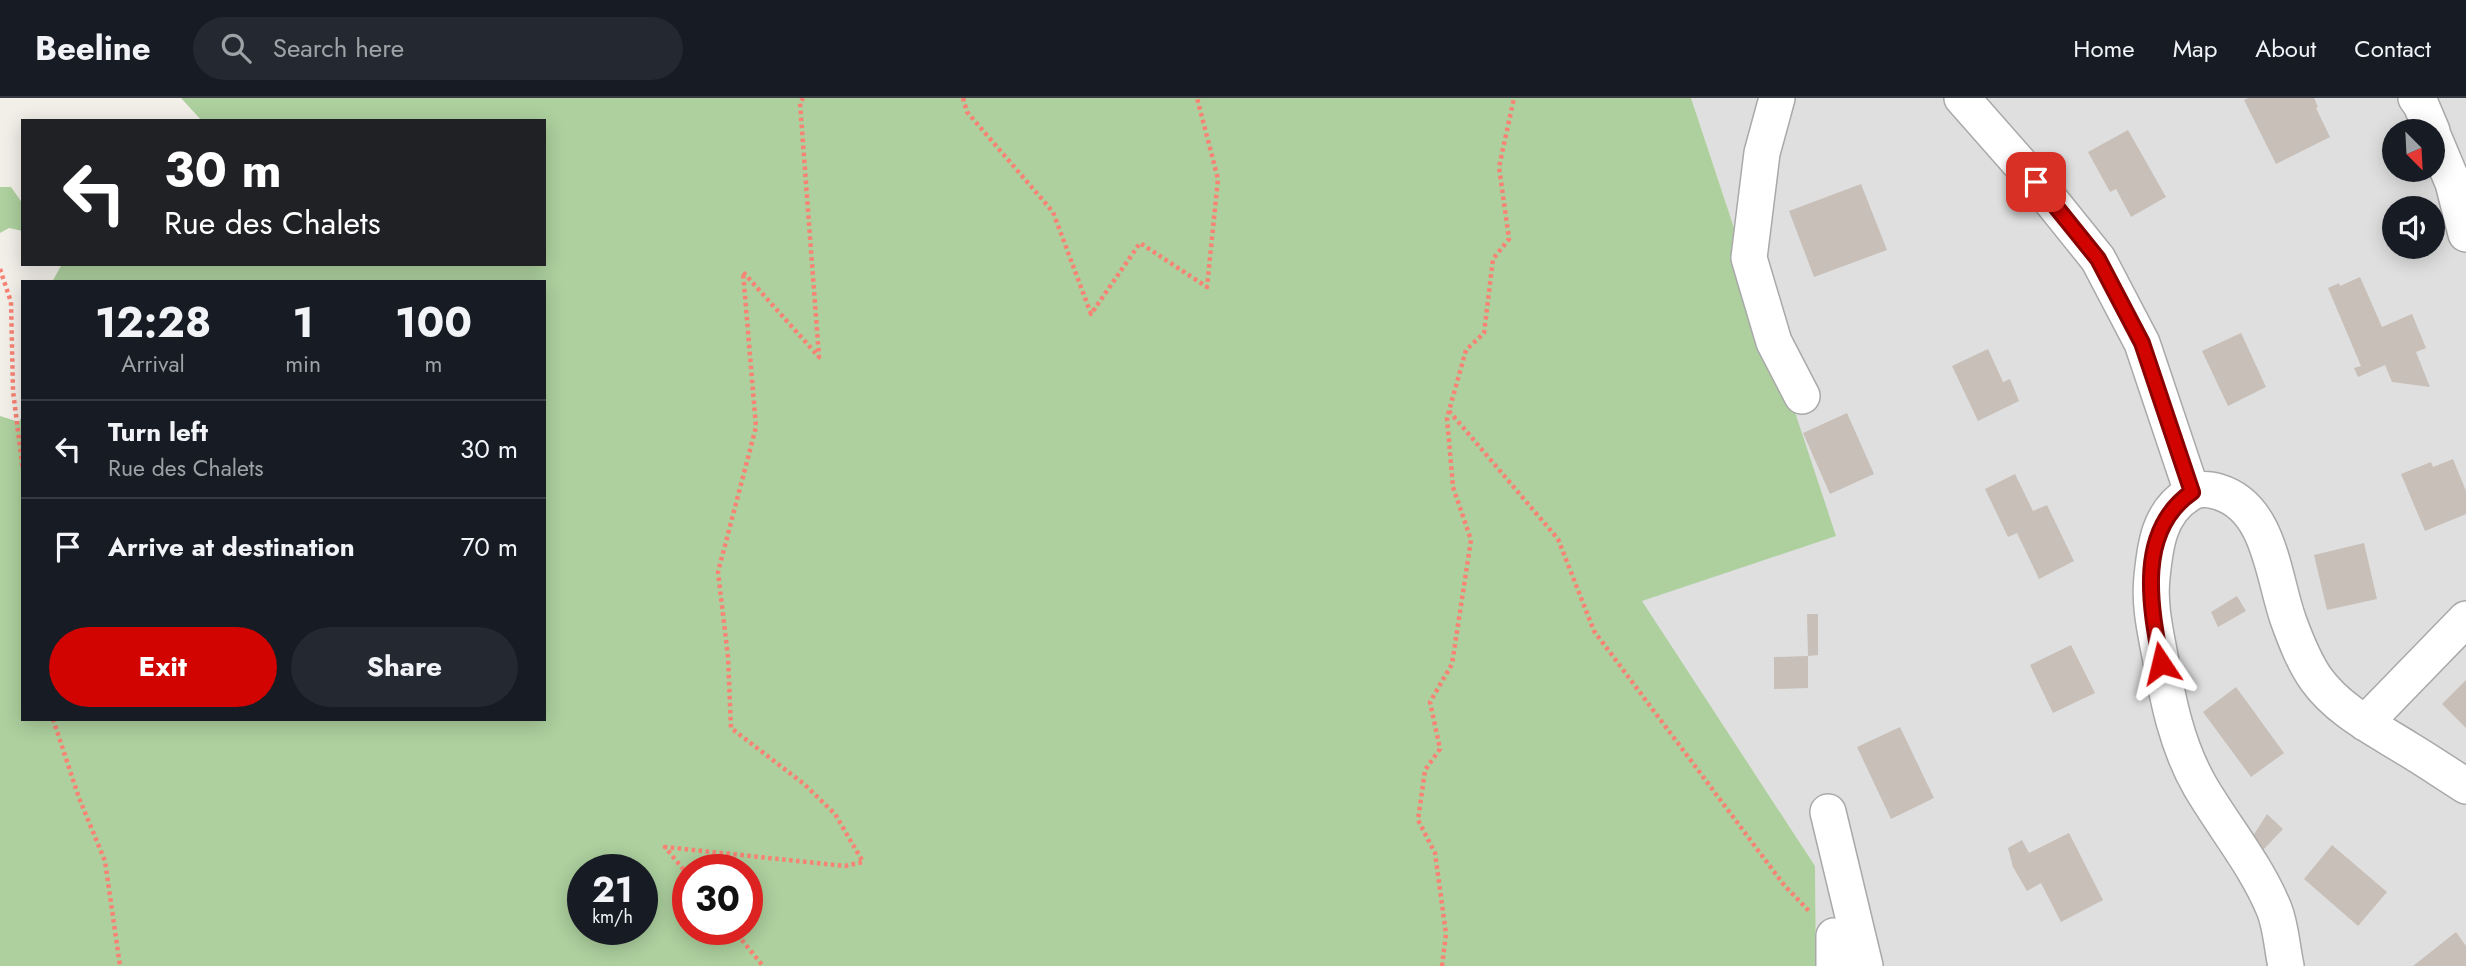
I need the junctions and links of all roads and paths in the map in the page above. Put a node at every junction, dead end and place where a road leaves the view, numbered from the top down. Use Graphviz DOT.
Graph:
graph roads {
  1 [pos="803,98"];
  2 [pos="963,98"];
  3 [pos="1197,98"];
  4 [pos="1514,98"];
  5 [pos="1777,98"];
  6 [pos="1962,98"];
  7 [pos="2416,98"];
  8 [pos="2427,119"];
  9 [pos="2445,164"];
  10 [pos="2466,234"];
  11 [pos="0,269"];
  12 [pos="1802,396"];
  13 [pos="1449,411"];
  14 [pos="21,455"];
  15 [pos="2192,492"];
  16 [pos="2466,619"];
  17 [pos="54,721"];
  18 [pos="2365,723"];
  19 [pos="2466,786"];
  20 [pos="1828,812"];
  21 [pos="731,854"];
  22 [pos="672,856"];
  23 [pos="763,857"];
  24 [pos="746,945"];
  25 [pos="1834,951"];
  26 [pos="120,966"];
  27 [pos="763,966"];
  28 [pos="1443,966"];
  29 [pos="1862,966"];
  30 [pos="2286,966"];
  1 -- 23 [label="path"];
  2 -- 3 [label="path"];
  4 -- 13 [label="path"];
  5 -- 12 [label="street"];
  6 -- 15 [label="street"];
  7 -- 8 [label="street"];
  9 -- 10 [label="street"];
  11 -- 14 [label="path"];
  13 -- 25 [label="path"];
  13 -- 28 [label="path"];
  15 -- 18 [label="street"];
  15 -- 30 [label="street"];
  16 -- 18 [label="street"];
  17 -- 26 [label="path"];
  18 -- 19 [label="street"];
  20 -- 29 [label="street"];
  21 -- 22 [label="path"];
  24 -- 27 [label="path"];
  25 -- 29 [label="street"];
}
